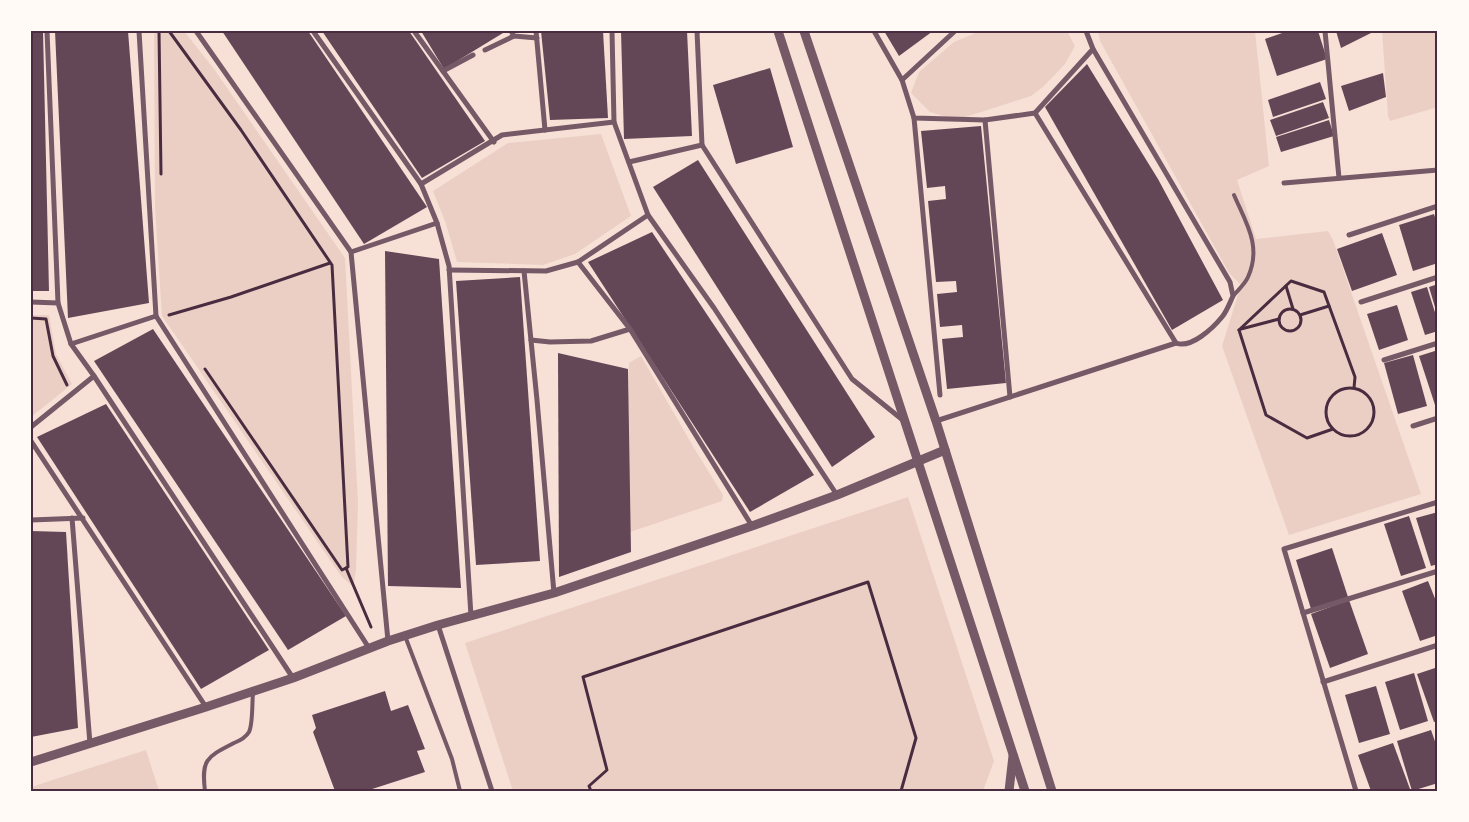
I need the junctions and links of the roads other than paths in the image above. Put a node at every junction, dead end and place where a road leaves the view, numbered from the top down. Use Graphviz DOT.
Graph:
graph roads {
  1 [pos="47,31"];
  2 [pos="139,31"];
  3 [pos="196,31"];
  4 [pos="313,31"];
  5 [pos="414,31"];
  6 [pos="536,31"];
  7 [pos="612,31"];
  8 [pos="697,31"];
  9 [pos="778,31"];
  10 [pos="804,31"];
  11 [pos="874,31"];
  12 [pos="955,31"];
  13 [pos="1086,31"];
  14 [pos="1325,31"];
  15 [pos="512,34"];
  16 [pos="537,38"];
  17 [pos="485,50"];
  18 [pos="1093,50"];
  19 [pos="473,55"];
  20 [pos="443,71"];
  21 [pos="902,80"];
  22 [pos="1035,112"];
  23 [pos="914,118"];
  24 [pos="985,120"];
  25 [pos="614,122"];
  26 [pos="546,130"];
  27 [pos="494,142"];
  28 [pos="702,145"];
  29 [pos="629,162"];
  30 [pos="1438,170"];
  31 [pos="1339,178"];
  32 [pos="1284,183"];
  33 [pos="421,184"];
  34 [pos="1234,195"];
  35 [pos="1438,206"];
  36 [pos="648,215"];
  37 [pos="437,223"];
  38 [pos="1349,235"];
  39 [pos="351,252"];
  40 [pos="578,262"];
  41 [pos="449,270"];
  42 [pos="524,271"];
  43 [pos="1438,278"];
  44 [pos="1234,296"];
  45 [pos="31,302"];
  46 [pos="1361,302"];
  47 [pos="58,303"];
  48 [pos="156,316"];
  49 [pos="630,329"];
  50 [pos="531,340"];
  51 [pos="1176,343"];
  52 [pos="1438,343"];
  53 [pos="71,344"];
  54 [pos="1384,360"];
  55 [pos="94,376"];
  56 [pos="940,395"];
  57 [pos="1010,397"];
  58 [pos="1438,418"];
  59 [pos="936,421"];
  60 [pos="906,423"];
  61 [pos="1413,426"];
  62 [pos="31,427"];
  63 [pos="31,440"];
  64 [pos="945,450"];
  65 [pos="918,461"];
  66 [pos="837,495"];
  67 [pos="1438,502"];
  68 [pos="72,518"];
  69 [pos="83,518"];
  70 [pos="31,520"];
  71 [pos="752,526"];
  72 [pos="1438,570"];
  73 [pos="554,593"];
  74 [pos="1303,613"];
  75 [pos="471,617"];
  76 [pos="438,625"];
  77 [pos="404,636"];
  78 [pos="383,643"];
  79 [pos="1438,645"];
  80 [pos="369,648"];
  81 [pos="293,678"];
  82 [pos="1323,682"];
  83 [pos="253,690"];
  84 [pos="206,707"];
  85 [pos="90,744"];
  86 [pos="1013,753"];
  87 [pos="31,762"];
  88 [pos="205,791"];
  89 [pos="460,791"];
  90 [pos="492,791"];
  91 [pos="1009,791"];
  92 [pos="1025,791"];
  93 [pos="1052,791"];
  94 [pos="1356,791"];
  1 -- 47 [label="street"];
  2 -- 48 [label="street"];
  3 -- 39 [label="street"];
  4 -- 33 [label="street"];
  5 -- 20 [label="street"];
  6 -- 16 [label="street"];
  7 -- 25 [label="street"];
  8 -- 28 [label="street"];
  9 -- 60 [label="street"];
  10 -- 59 [label="street"];
  11 -- 21 [label="street"];
  12 -- 21 [label="street"];
  13 -- 18 [label="street"];
  14 -- 31 [label="street"];
  15 -- 16 [label="street"];
  15 -- 17 [label="street"];
  16 -- 26 [label="street"];
  18 -- 22 [label="street"];
  18 -- 44 [label="street"];
  19 -- 20 [label="street"];
  20 -- 27 [label="street"];
  21 -- 23 [label="street"];
  22 -- 24 [label="street"];
  22 -- 51 [label="street"];
  23 -- 24 [label="street"];
  23 -- 56 [label="street"];
  24 -- 57 [label="street"];
  25 -- 26 [label="street"];
  25 -- 29 [label="street"];
  26 -- 27 [label="street"];
  27 -- 33 [label="street"];
  28 -- 29 [label="street"];
  28 -- 60 [label="street"];
  29 -- 36 [label="street"];
  30 -- 31 [label="street"];
  31 -- 32 [label="street"];
  33 -- 37 [label="street"];
  34 -- 44 [label="lane"];
  35 -- 38 [label="street"];
  36 -- 40 [label="street"];
  36 -- 66 [label="street"];
  37 -- 39 [label="street"];
  37 -- 41 [label="street"];
  39 -- 78 [label="street"];
  40 -- 42 [label="street"];
  40 -- 49 [label="street"];
  41 -- 42 [label="street"];
  41 -- 75 [label="street"];
  42 -- 50 [label="street"];
  43 -- 46 [label="street"];
  44 -- 51 [label="street"];
  45 -- 47 [label="street"];
  47 -- 53 [label="street"];
  48 -- 53 [label="street"];
  48 -- 80 [label="street"];
  49 -- 50 [label="street"];
  49 -- 71 [label="street"];
  50 -- 73 [label="street"];
  51 -- 57 [label="street"];
  52 -- 54 [label="street"];
  53 -- 55 [label="street"];
  55 -- 62 [label="street"];
  55 -- 81 [label="street"];
  57 -- 59 [label="street"];
  58 -- 61 [label="street"];
  59 -- 64 [label="street"];
  60 -- 65 [label="street"];
  63 -- 69 [label="street"];
  64 -- 65 [label="street"];
  64 -- 93 [label="street"];
  65 -- 66 [label="street"];
  65 -- 86 [label="street"];
  66 -- 71 [label="street"];
  67 -- 74 [label="street"];
  68 -- 69 [label="street"];
  68 -- 70 [label="street"];
  68 -- 85 [label="street"];
  69 -- 84 [label="street"];
  71 -- 73 [label="street"];
  72 -- 74 [label="street"];
  73 -- 75 [label="street"];
  74 -- 82 [label="street"];
  75 -- 76 [label="street"];
  76 -- 77 [label="street"];
  76 -- 90 [label="street"];
  77 -- 78 [label="street"];
  77 -- 89 [label="lane"];
  78 -- 80 [label="street"];
  79 -- 82 [label="street"];
  80 -- 81 [label="street"];
  81 -- 83 [label="street"];
  82 -- 94 [label="street"];
  83 -- 84 [label="street"];
  83 -- 88 [label="lane"];
  84 -- 85 [label="street"];
  85 -- 87 [label="street"];
  86 -- 91 [label="street"];
  86 -- 92 [label="street"];
}
